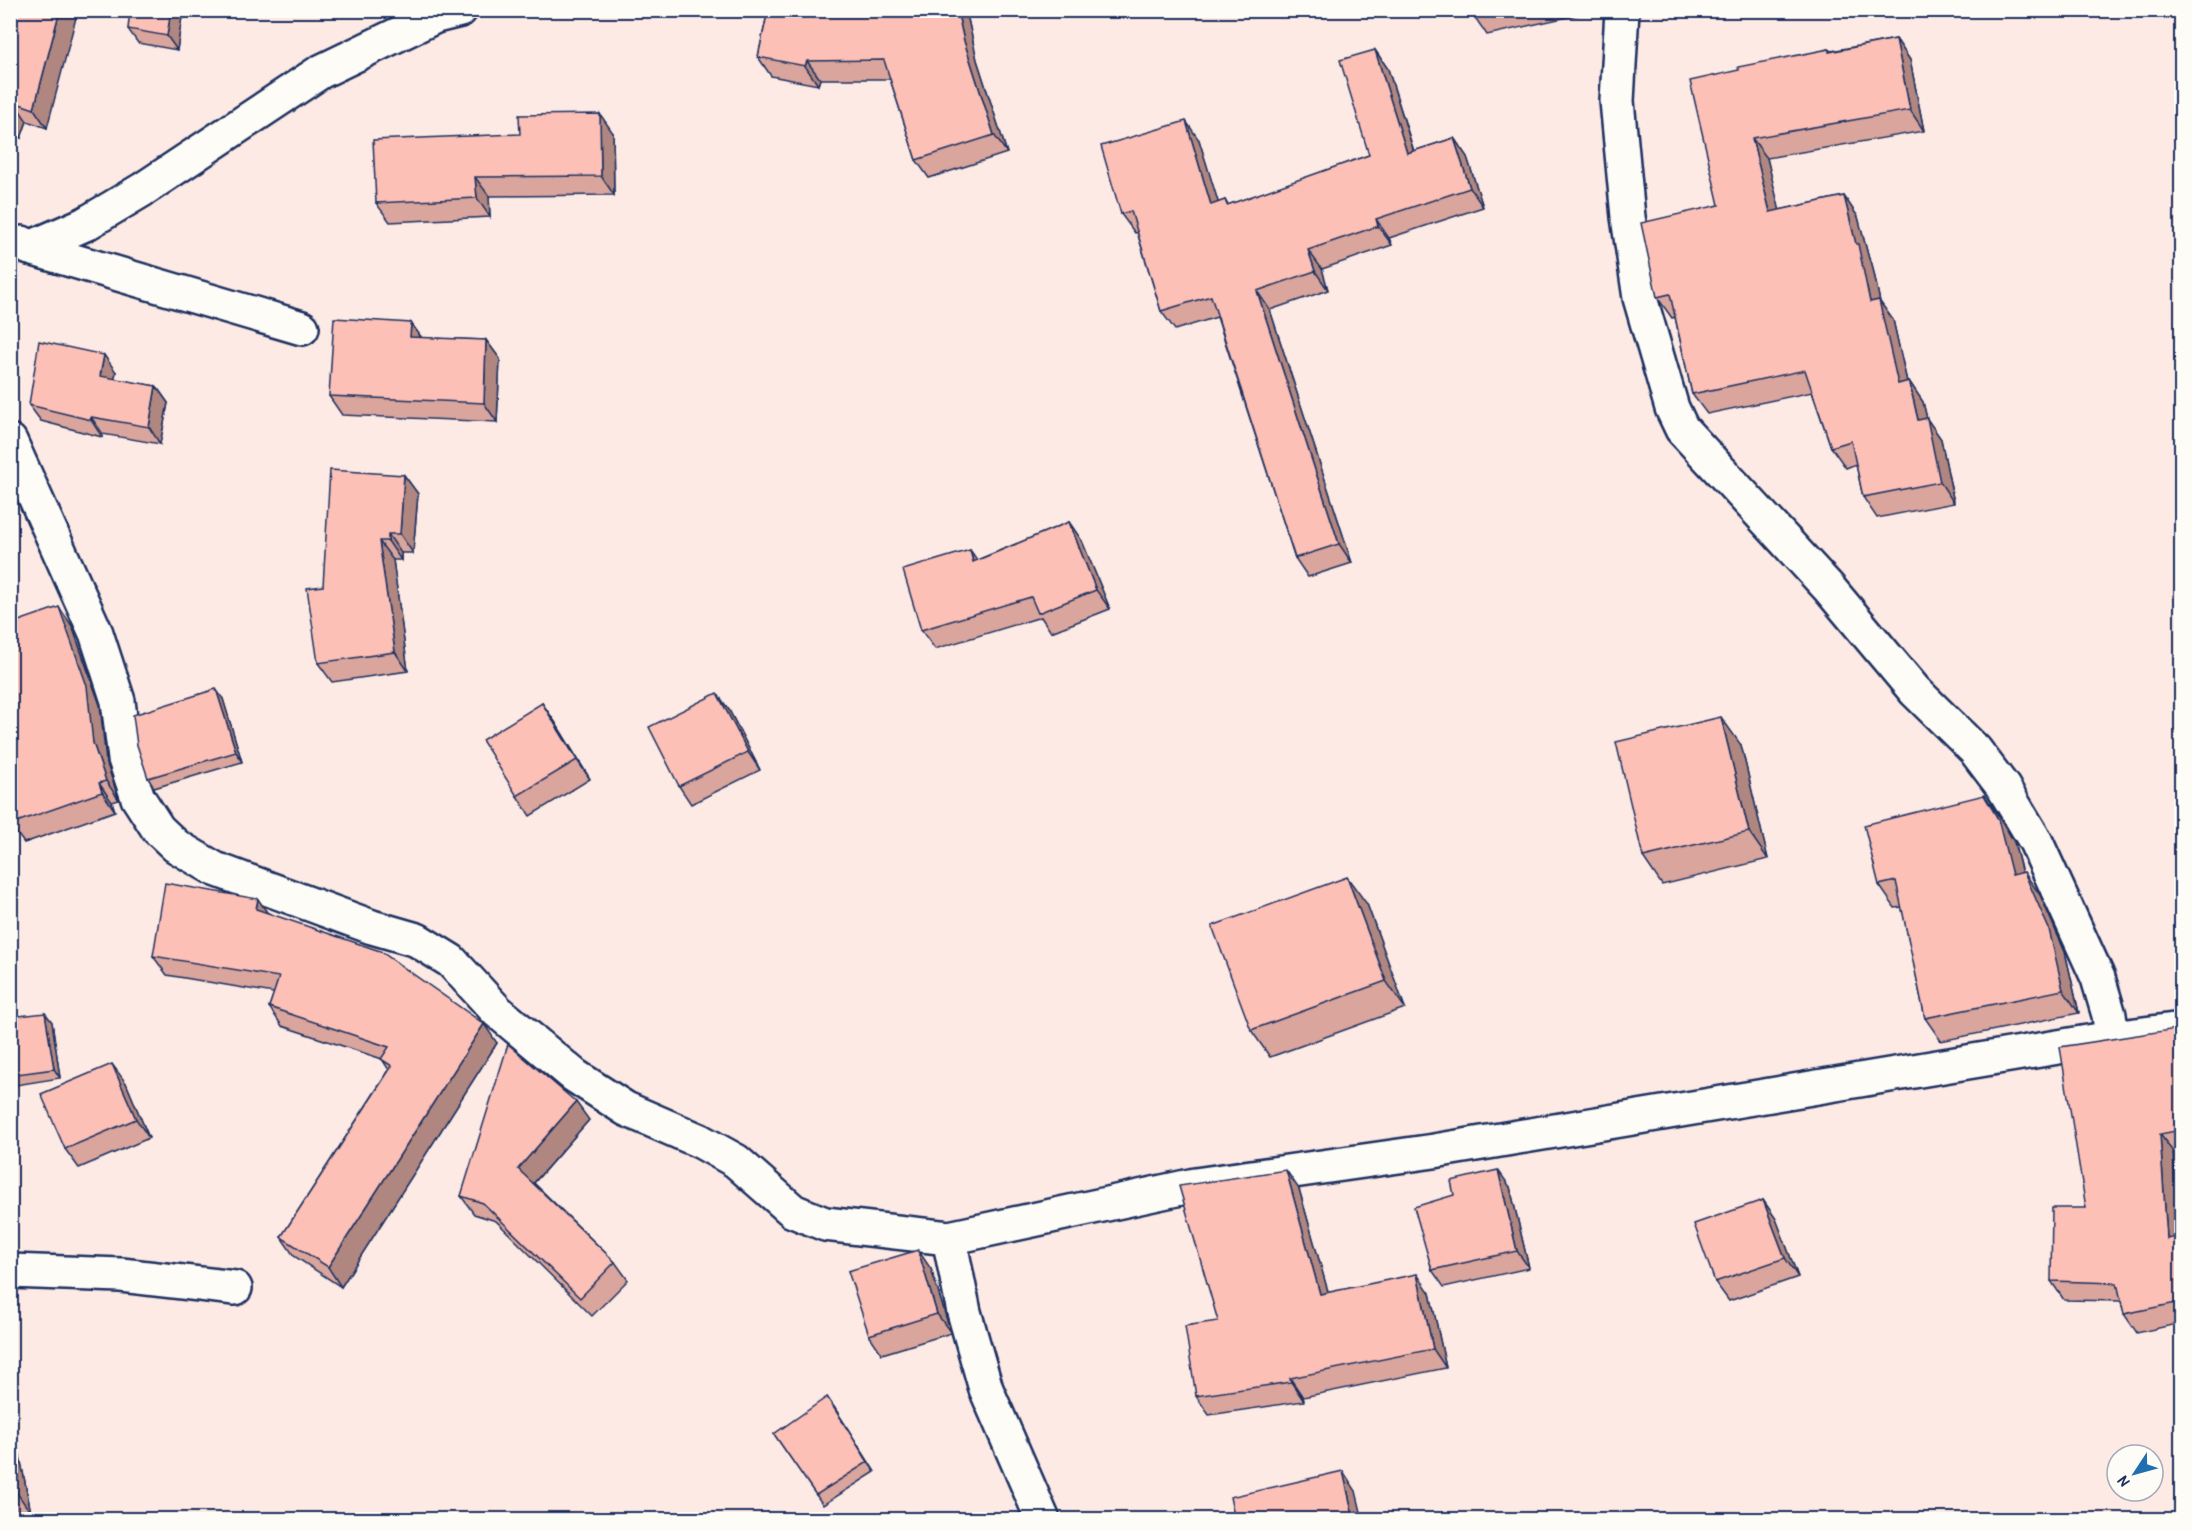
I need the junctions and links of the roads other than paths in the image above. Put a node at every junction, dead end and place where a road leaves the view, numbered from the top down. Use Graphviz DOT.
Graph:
graph roads {
  1 [pos="460,10"];
  2 [pos="1622,10"];
  3 [pos="20,242"];
  4 [pos="302,328"];
  5 [pos="10,441"];
  6 [pos="2181,1029"];
  7 [pos="2112,1038"];
  8 [pos="949,1238"];
  9 [pos="10,1271"];
  10 [pos="235,1288"];
  11 [pos="1043,1520"];
  1 -- 3 [label="street"];
  2 -- 7 [label="street"];
  3 -- 4 [label="street"];
  5 -- 8 [label="street"];
  6 -- 7 [label="street"];
  7 -- 8 [label="street"];
  8 -- 11 [label="street"];
  9 -- 10 [label="street"];
}
